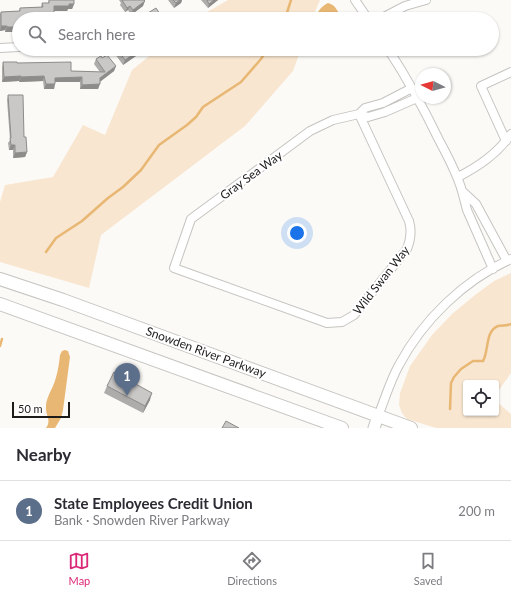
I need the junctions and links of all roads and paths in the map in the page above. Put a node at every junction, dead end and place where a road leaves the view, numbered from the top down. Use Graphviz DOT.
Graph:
graph roads {
  1 [pos="355,0"];
  2 [pos="426,0"];
  3 [pos="363,12"];
  4 [pos="393,12"];
  5 [pos="12,47"];
  6 [pos="0,48"];
  7 [pos="392,56"];
  8 [pos="511,72"];
  9 [pos="412,88"];
  10 [pos="415,94"];
  11 [pos="415,99"];
  12 [pos="420,104"];
  13 [pos="359,114"];
  14 [pos="508,138"];
  15 [pos="458,177"];
  16 [pos="462,191"];
  17 [pos="509,260"];
  18 [pos="174,268"];
  19 [pos="493,269"];
  20 [pos="0,279"];
  21 [pos="0,304"];
  22 [pos="378,416"];
  23 [pos="342,428"];
  24 [pos="374,428"];
  25 [pos="410,428"];
  1 -- 3 [label="street"];
  2 -- 4 [label="street"];
  5 -- 6 [label="street"];
  7 -- 9 [label="street"];
  8 -- 14 [label="street"];
  9 -- 10 [label="street"];
  9 -- 13 [label="street, Gray Sea Way"];
  11 -- 13 [label="street, Gray Sea Way"];
  12 -- 15 [label="street"];
  13 -- 18 [label="street, Gray Sea Way"];
  13 -- 18 [label="street, Wild Swan Way"];
  14 -- 15 [label="street"];
  15 -- 16 [label="street"];
  16 -- 17 [label="street"];
  16 -- 19 [label="street"];
  17 -- 19 [label="street"];
  19 -- 22 [label="street"];
  20 -- 22 [label="main road, Snowden River Parkway"];
  21 -- 23 [label="main road, Snowden River Parkway"];
  22 -- 24 [label="street"];
  22 -- 25 [label="main road, Snowden River Parkway"];
}
